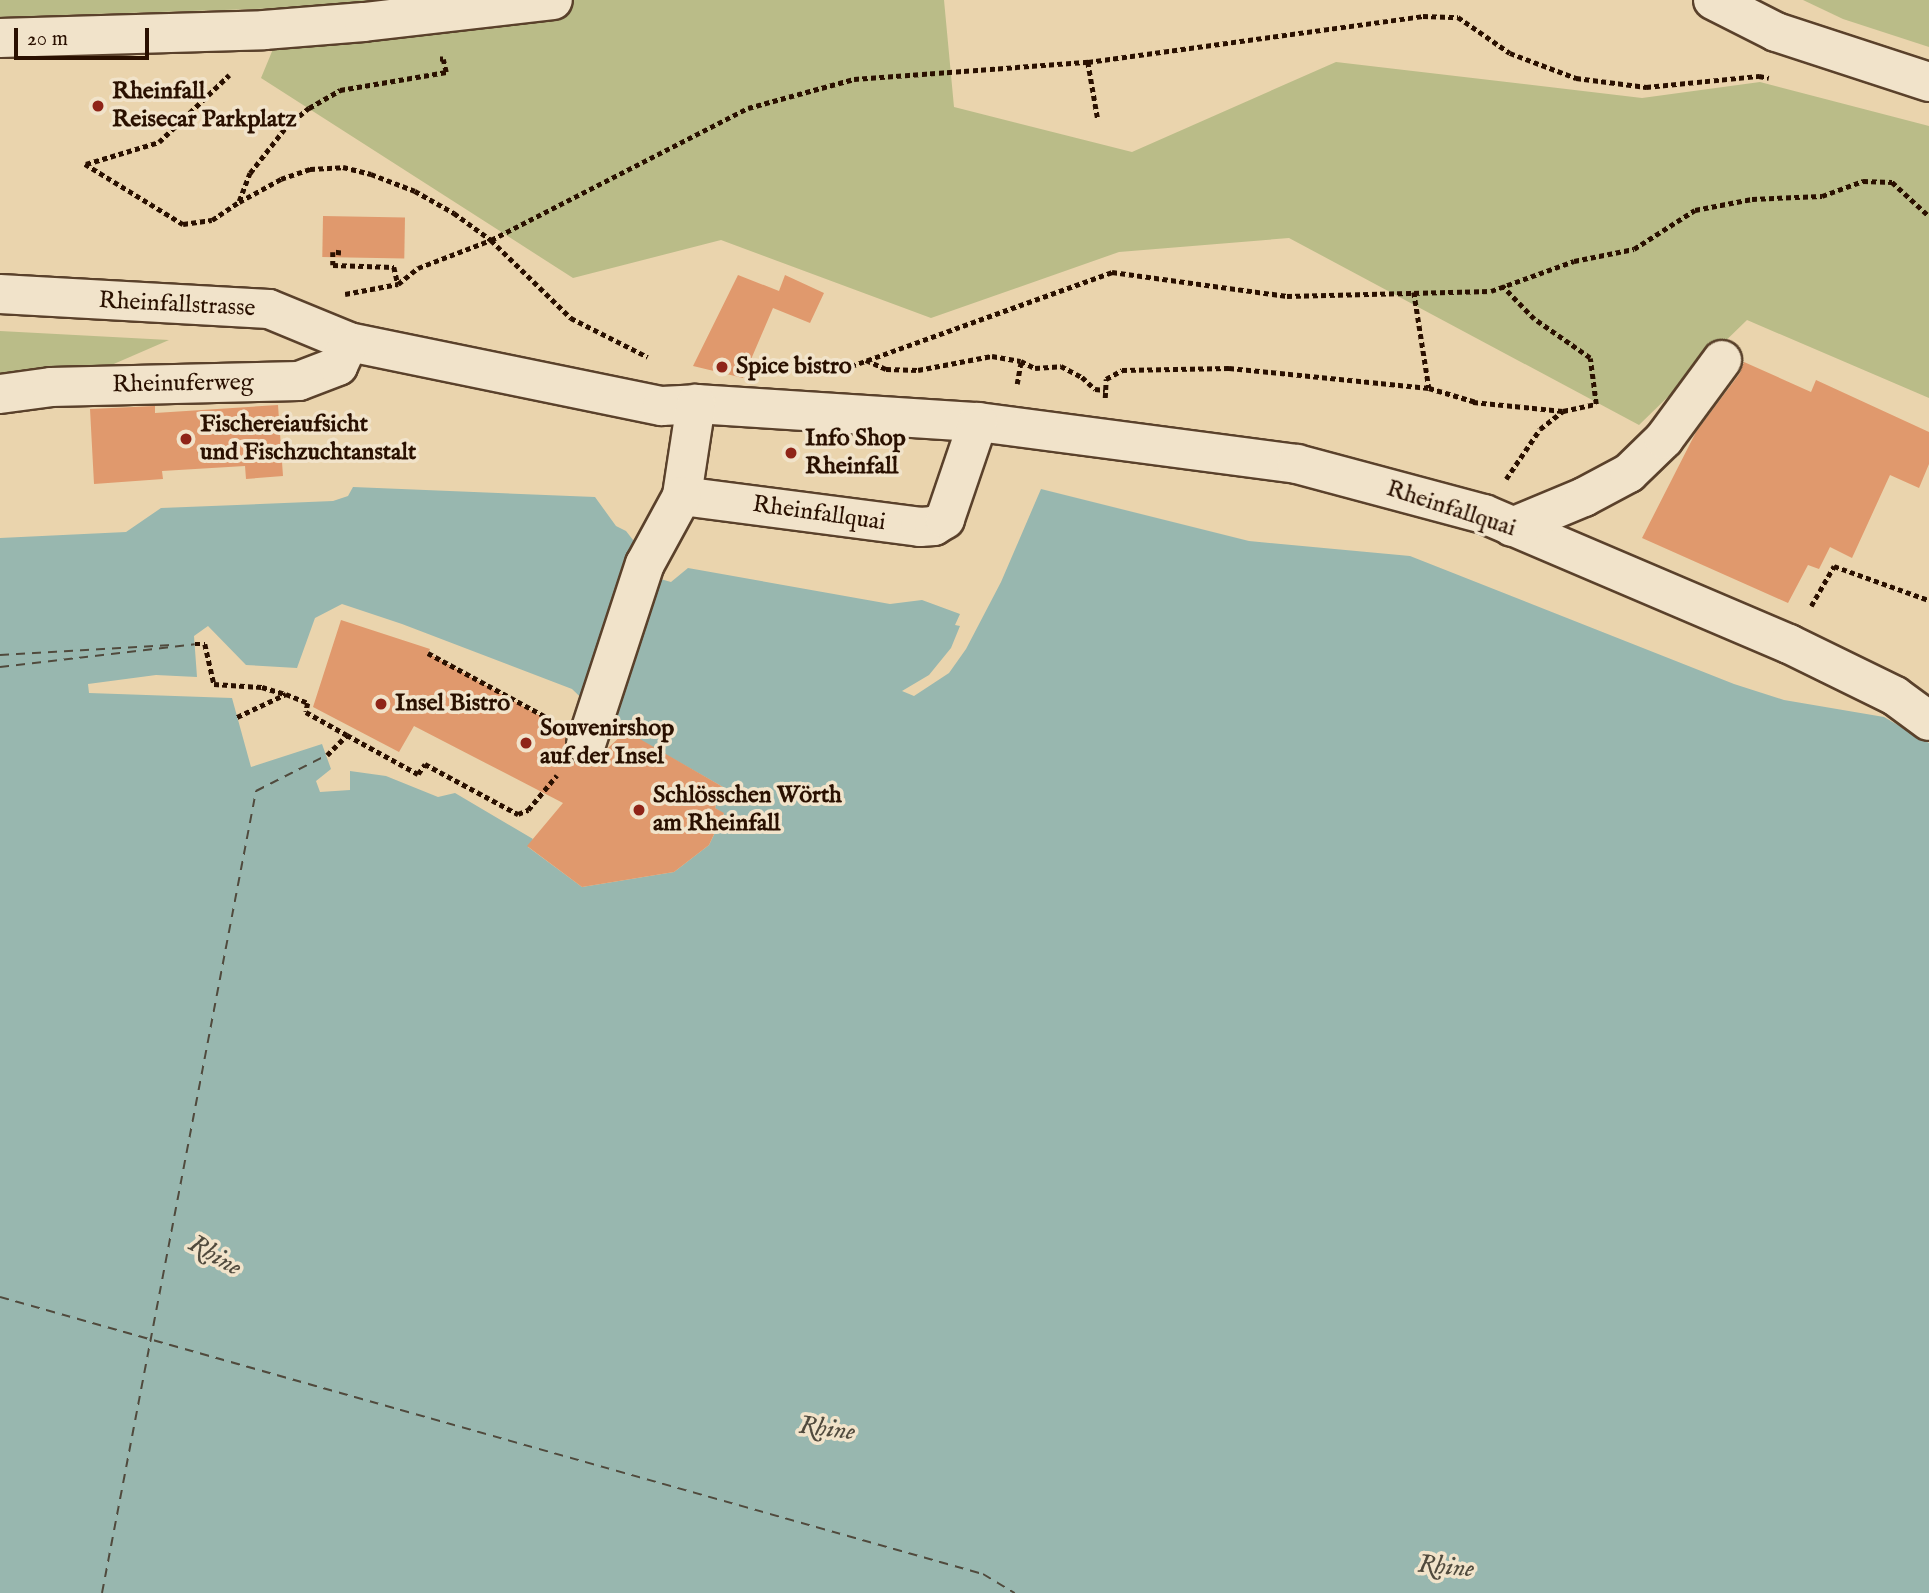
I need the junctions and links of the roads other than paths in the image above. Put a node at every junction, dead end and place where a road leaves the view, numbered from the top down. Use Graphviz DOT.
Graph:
graph roads {
  1 [pos="553,0"];
  2 [pos="1713,0"];
  3 [pos="0,38"];
  4 [pos="1929,82"];
  5 [pos="0,294"];
  6 [pos="349,342"];
  7 [pos="1722,360"];
  8 [pos="0,394"];
  9 [pos="679,405"];
  10 [pos="978,422"];
  11 [pos="682,496"];
  12 [pos="1512,527"];
  13 [pos="1929,721"];
  14 [pos="586,744"];
  1 -- 3 [label="street"];
  2 -- 4 [label="street"];
  5 -- 6 [label="street, Rheinfallstrasse"];
  6 -- 8 [label="street, Rheinuferweg"];
  6 -- 9 [label="street, Rheinfallquai"];
  7 -- 12 [label="street"];
  9 -- 10 [label="street, Rheinfallquai"];
  9 -- 11 [label="street"];
  10 -- 11 [label="street, Rheinfallquai"];
  10 -- 12 [label="street, Rheinfallquai"];
  11 -- 14 [label="street"];
  12 -- 13 [label="street, Rheinfallquai"];
}
